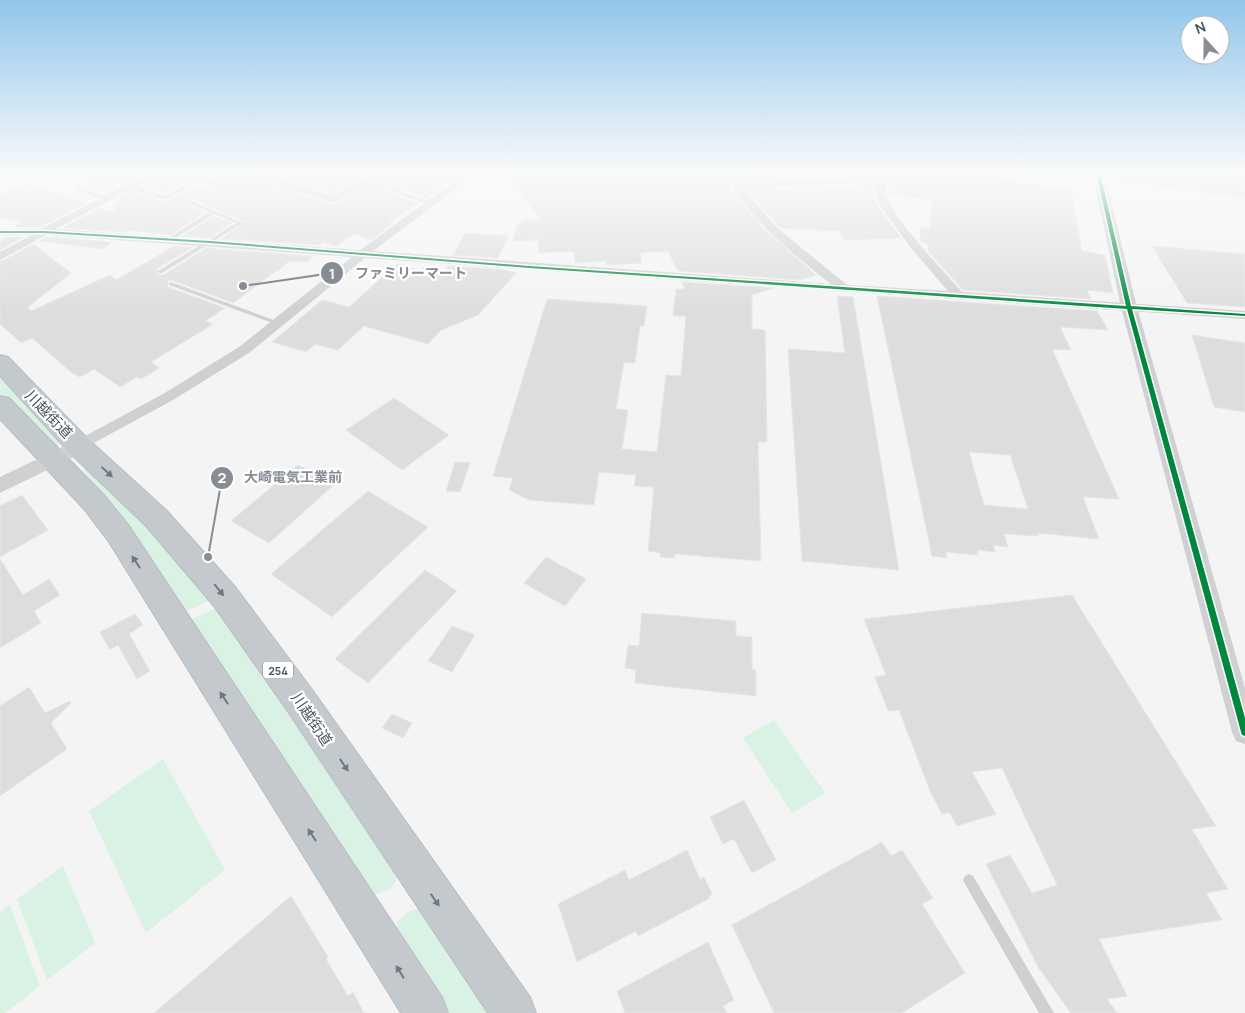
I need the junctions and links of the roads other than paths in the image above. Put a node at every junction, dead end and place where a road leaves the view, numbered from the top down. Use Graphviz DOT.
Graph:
graph roads {
  1 [pos="67,219"];
  2 [pos="202,219"];
  3 [pos="231,219"];
  4 [pos="408,219"];
  5 [pos="760,219"];
  6 [pos="895,219"];
  7 [pos="1109,219"];
  8 [pos="0,232"];
  9 [pos="44,232"];
  10 [pos="169,240"];
  11 [pos="210,242"];
  12 [pos="364,253"];
  13 [pos="0,257"];
  14 [pos="160,272"];
  15 [pos="171,284"];
  16 [pos="845,289"];
  17 [pos="958,295"];
  18 [pos="1129,307"];
  19 [pos="1245,316"];
  20 [pos="277,323"];
  21 [pos="0,362"];
  22 [pos="0,404"];
  23 [pos="66,452"];
  24 [pos="0,486"];
  25 [pos="1245,732"];
  26 [pos="969,880"];
  27 [pos="414,1009"];
  28 [pos="514,1013"];
  29 [pos="1047,1013"];
  1 -- 9 [label="street"];
  2 -- 10 [label="lane"];
  3 -- 11 [label="lane"];
  4 -- 12 [label="street"];
  5 -- 16 [label="street"];
  6 -- 17 [label="street"];
  7 -- 18 [label="street"];
  8 -- 9 [label="street"];
  9 -- 10 [label="street"];
  9 -- 13 [label="street"];
  10 -- 11 [label="street"];
  11 -- 12 [label="street"];
  11 -- 14 [label="lane"];
  12 -- 16 [label="street"];
  12 -- 20 [label="street"];
  15 -- 20 [label="lane"];
  16 -- 17 [label="street"];
  17 -- 18 [label="street"];
  18 -- 19 [label="street"];
  18 -- 25 [label="street"];
  20 -- 23 [label="street"];
  21 -- 23 [label="highway, 川越街道 / 254"];
  22 -- 23 [label="highway, 川越街道 / 254"];
  23 -- 24 [label="street"];
  27 -- 23 [label="highway, 川越街道 / 254, one-way"];
  23 -- 28 [label="highway, 川越街道 / 254, one-way"];
  26 -- 29 [label="lane"];
}
